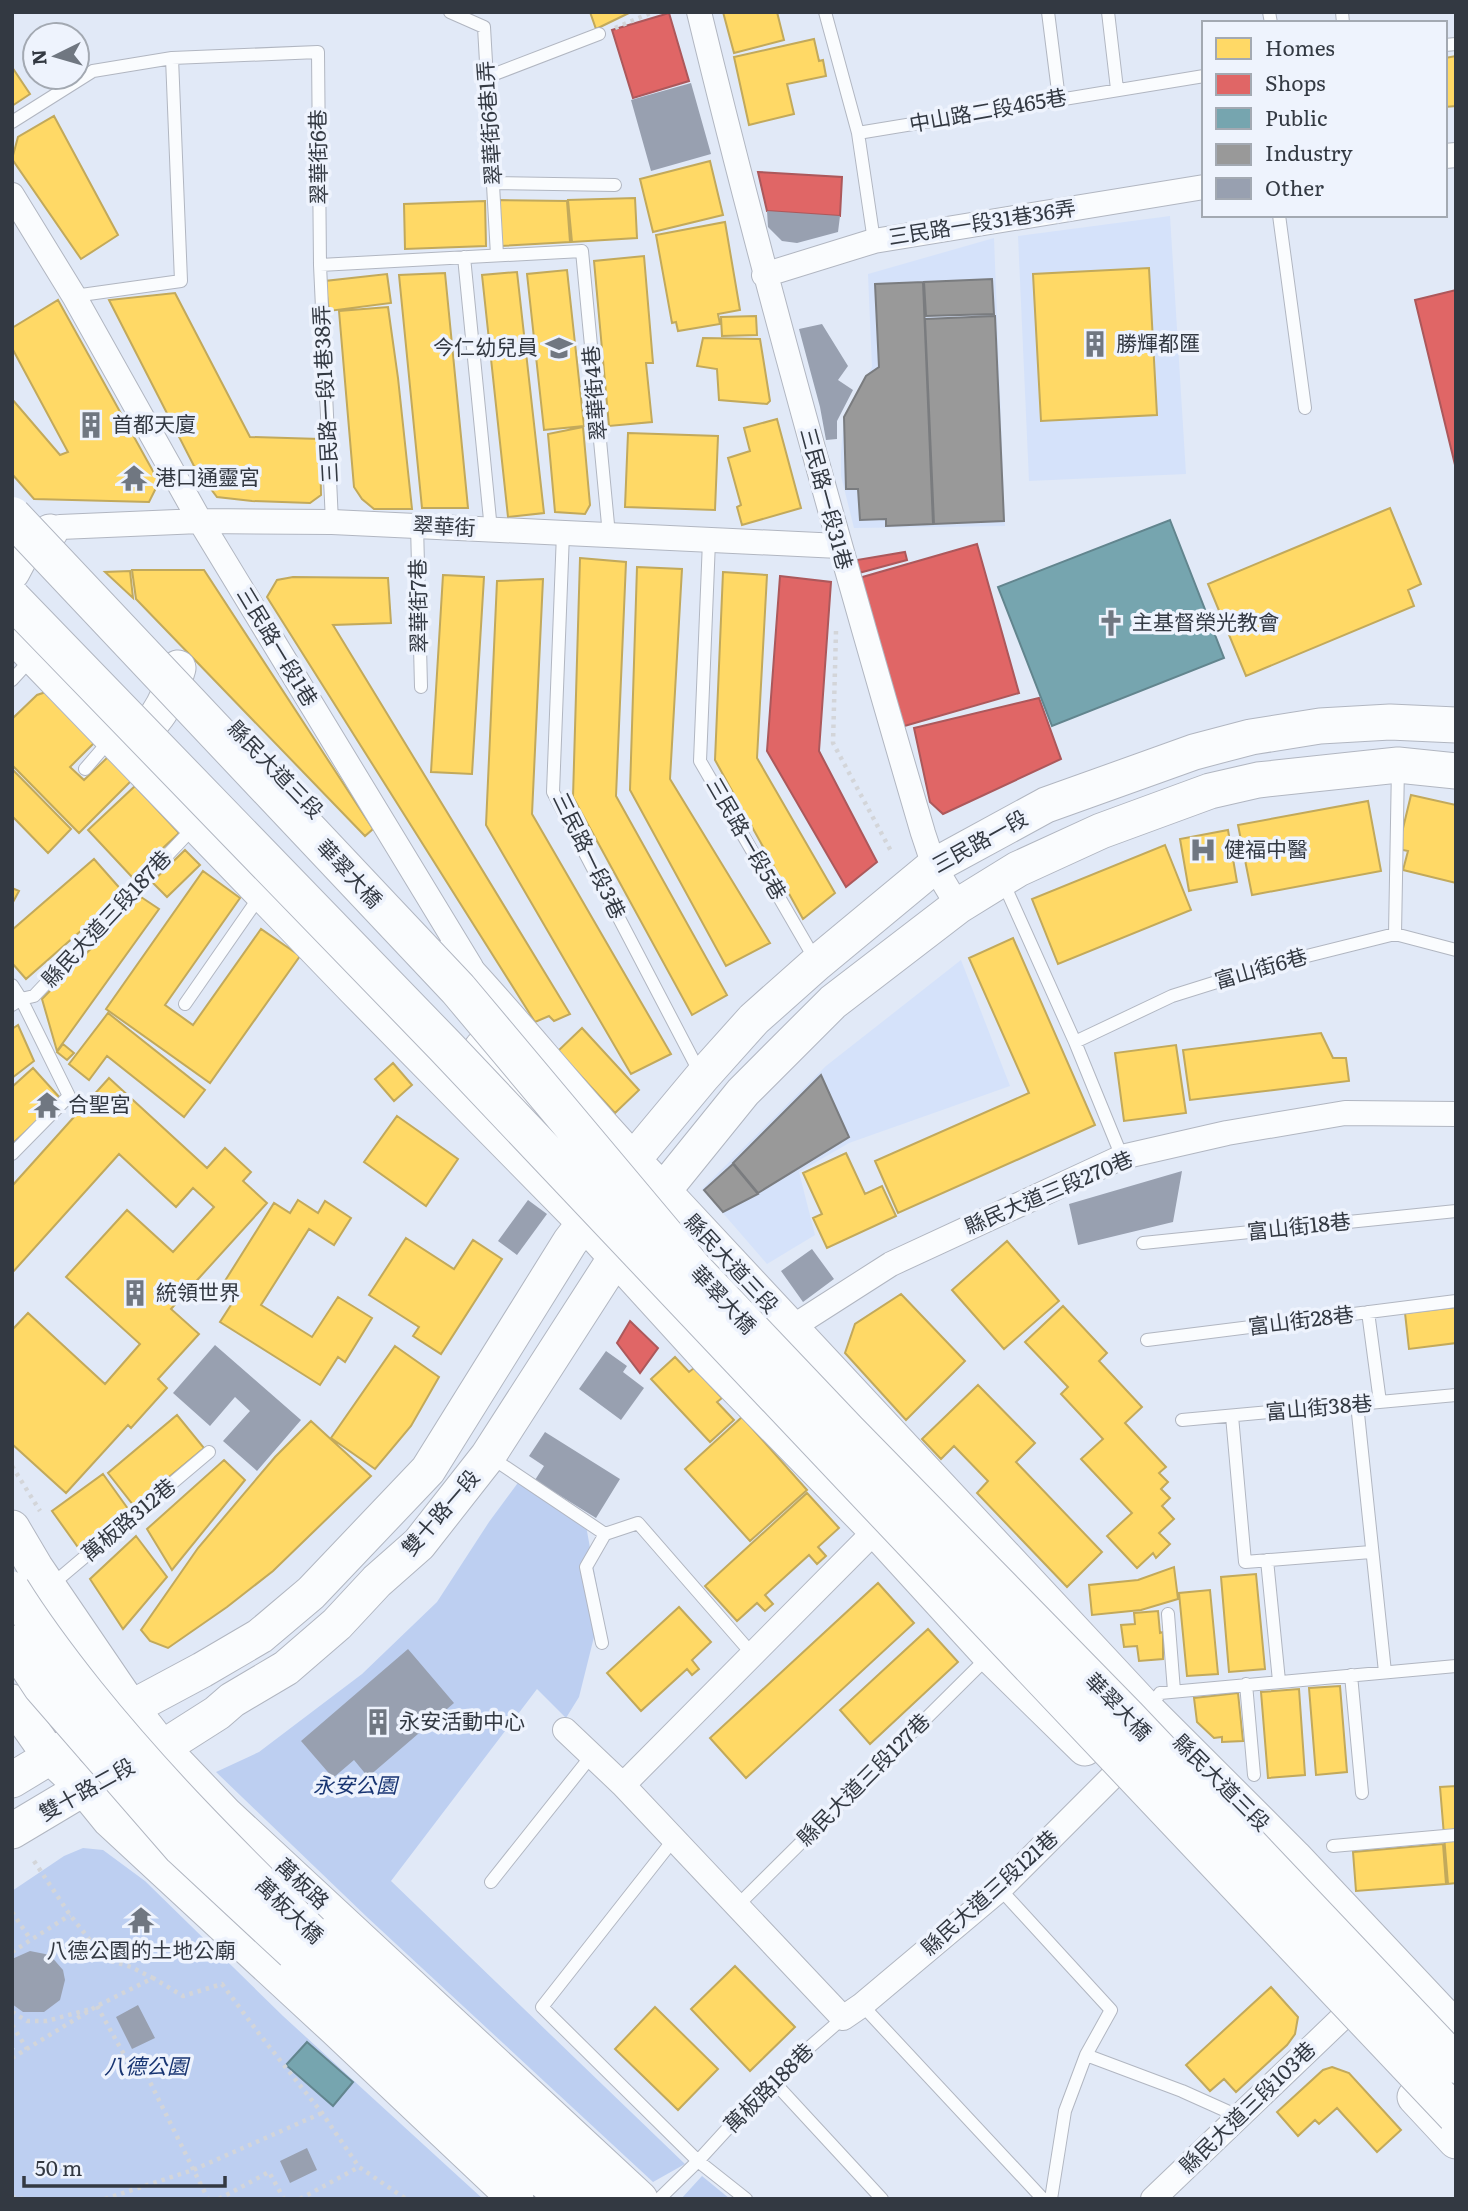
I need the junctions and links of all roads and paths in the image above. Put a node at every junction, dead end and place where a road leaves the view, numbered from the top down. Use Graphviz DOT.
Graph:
graph roads {
  1 [pos="450,12"];
  2 [pos="653,12"];
  3 [pos="699,12"];
  4 [pos="825,12"];
  5 [pos="1048,12"];
  6 [pos="1108,12"];
  7 [pos="599,34"];
  8 [pos="172,58"];
  9 [pos="1202,75"];
  10 [pos="487,77"];
  11 [pos="1117,89"];
  12 [pos="1059,99"];
  13 [pos="12,122"];
  14 [pos="858,133"];
  15 [pos="493,183"];
  16 [pos="615,185"];
  17 [pos="1202,187"];
  18 [pos="12,195"];
  19 [pos="1279,217"];
  20 [pos="874,241"];
  21 [pos="497,255"];
  22 [pos="464,257"];
  23 [pos="320,265"];
  24 [pos="764,275"];
  25 [pos="74,296"];
  26 [pos="1305,408"];
  27 [pos="12,493"];
  28 [pos="12,517"];
  29 [pos="200,521"];
  30 [pos="332,523"];
  31 [pos="417,525"];
  32 [pos="491,530"];
  33 [pos="50,532"];
  34 [pos="563,533"];
  35 [pos="609,536"];
  36 [pos="709,541"];
  37 [pos="839,546"];
  38 [pos="12,556"];
  39 [pos="12,572"];
  40 [pos="848,580"];
  41 [pos="12,599"];
  42 [pos="19,657"];
  43 [pos="178,668"];
  44 [pos="421,687"];
  45 [pos="1456,725"];
  46 [pos="1251,737"];
  47 [pos="112,738"];
  48 [pos="1398,765"];
  49 [pos="85,769"];
  50 [pos="1456,771"];
  51 [pos="1258,780"];
  52 [pos="197,824"];
  53 [pos="892,853"];
  54 [pos="934,866"];
  55 [pos="1000,878"];
  56 [pos="262,893"];
  57 [pos="958,906"];
  58 [pos="1395,934"];
  59 [pos="1456,950"];
  60 [pos="817,962"];
  61 [pos="12,985"];
  62 [pos="488,994"];
  63 [pos="17,1002"];
  64 [pos="184,1003"];
  65 [pos="1075,1042"];
  66 [pos="702,1077"];
  67 [pos="1456,1114"];
  68 [pos="12,1154"];
  69 [pos="1122,1157"];
  70 [pos="625,1170"];
  71 [pos="656,1202"];
  72 [pos="1456,1211"];
  73 [pos="585,1223"];
  74 [pos="1143,1243"];
  75 [pos="616,1257"];
  76 [pos="1456,1301"];
  77 [pos="1368,1312"];
  78 [pos="791,1328"];
  79 [pos="1147,1340"];
  80 [pos="708,1358"];
  81 [pos="1456,1395"];
  82 [pos="1380,1402"];
  83 [pos="1357,1404"];
  84 [pos="1232,1416"];
  85 [pos="1182,1420"];
  86 [pos="209,1452"];
  87 [pos="488,1456"];
  88 [pos="12,1528"];
  89 [pos="876,1530"];
  90 [pos="605,1534"];
  91 [pos="1371,1552"];
  92 [pos="1267,1560"];
  93 [pos="49,1587"];
  94 [pos="12,1589"];
  95 [pos="1168,1614"];
  96 [pos="12,1621"];
  97 [pos="12,1643"];
  98 [pos="602,1643"];
  99 [pos="753,1655"];
  100 [pos="990,1655"];
  101 [pos="1456,1666"];
  102 [pos="1385,1672"];
  103 [pos="1351,1675"];
  104 [pos="1279,1681"];
  105 [pos="1246,1684"];
  106 [pos="1161,1701"];
  107 [pos="12,1702"];
  108 [pos="131,1708"];
  109 [pos="565,1730"];
  110 [pos="162,1748"];
  111 [pos="592,1755"];
  112 [pos="50,1756"];
  113 [pos="1254,1775"];
  114 [pos="1113,1776"];
  115 [pos="12,1780"];
  116 [pos="623,1784"];
  117 [pos="84,1788"];
  118 [pos="1362,1793"];
  119 [pos="12,1832"];
  120 [pos="1456,1835"];
  121 [pos="674,1839"];
  122 [pos="1333,1846"];
  123 [pos="34,1861"];
  124 [pos="491,1882"];
  125 [pos="1000,1889"];
  126 [pos="738,1905"];
  127 [pos="12,1912"];
  128 [pos="70,1915"];
  129 [pos="31,1940"];
  130 [pos="302,1942"];
  131 [pos="12,1952"];
  132 [pos="153,1978"];
  133 [pos="97,2006"];
  134 [pos="853,2011"];
  135 [pos="12,2012"];
  136 [pos="1342,2018"];
  137 [pos="12,2025"];
  138 [pos="1456,2029"];
  139 [pos="27,2049"];
  140 [pos="1086,2055"];
  141 [pos="12,2058"];
  142 [pos="1456,2064"];
  143 [pos="772,2080"];
  144 [pos="322,2113"];
  145 [pos="1456,2115"];
  146 [pos="1240,2117"];
  147 [pos="1456,2141"];
  148 [pos="698,2161"];
  149 [pos="359,2167"];
  150 [pos="193,2171"];
  151 [pos="12,2197"];
  152 [pos="23,2199"];
  153 [pos="105,2199"];
  154 [pos="208,2199"];
  155 [pos="219,2199"];
  156 [pos="284,2199"];
  157 [pos="300,2199"];
  158 [pos="406,2199"];
  159 [pos="516,2199"];
  160 [pos="564,2199"];
  161 [pos="603,2199"];
  162 [pos="640,2199"];
  163 [pos="659,2199"];
  164 [pos="746,2199"];
  165 [pos="882,2199"];
  166 [pos="1043,2199"];
  167 [pos="1051,2199"];
  168 [pos="1153,2199"];
  1 -- 10 [label="lane, 翠華街6巷1弄"];
  2 -- 7 [label="path"];
  3 -- 24 [label="street, 三民路一段31巷"];
  4 -- 14 [label="lane"];
  5 -- 12 [label="lane"];
  6 -- 11 [label="lane"];
  7 -- 10 [label="lane"];
  8 -- 13 [label="lane, 翠華街6巷"];
  8 -- 23 [label="lane, 翠華街6巷"];
  8 -- 25 [label="lane"];
  9 -- 11 [label="lane, 中山路二段465巷"];
  10 -- 15 [label="lane, 翠華街6巷1弄"];
  11 -- 12 [label="lane, 中山路二段465巷"];
  12 -- 14 [label="lane, 中山路二段465巷"];
  14 -- 20 [label="lane"];
  15 -- 16 [label="lane"];
  15 -- 21 [label="lane, 翠華街6巷1弄"];
  17 -- 20 [label="street, 三民路一段31巷36弄"];
  18 -- 25 [label="street"];
  19 -- 26 [label="lane"];
  20 -- 24 [label="street, 三民路一段31巷36弄"];
  21 -- 22 [label="lane"];
  21 -- 35 [label="lane, 翠華街4巷"];
  22 -- 23 [label="lane"];
  22 -- 32 [label="lane"];
  23 -- 30 [label="lane, 三民路一段1巷38弄"];
  24 -- 37 [label="street, 三民路一段31巷"];
  25 -- 29 [label="street, 三民路一段1巷"];
  27 -- 33 [label="street, 縣民大道三段"];
  28 -- 33 [label="highway"];
  28 -- 142 [label="highway, 華翠大橋, bridge"];
  29 -- 30 [label="street, 翠華街"];
  29 -- 33 [label="street, 翠華街"];
  29 -- 62 [label="street, 三民路一段1巷"];
  30 -- 31 [label="street, 翠華街"];
  31 -- 32 [label="street, 翠華街"];
  31 -- 44 [label="lane, 翠華街7巷"];
  32 -- 34 [label="street, 翠華街"];
  33 -- 39 [label="street"];
  33 -- 43 [label="street, 縣民大道三段"];
  34 -- 35 [label="street, 翠華街"];
  34 -- 66 [label="lane, 三民路一段3巷"];
  35 -- 36 [label="street, 翠華街"];
  36 -- 37 [label="street, 翠華街"];
  36 -- 60 [label="lane, 三民路一段5巷"];
  37 -- 40 [label="street, 三民路一段31巷"];
  38 -- 73 [label="highway"];
  40 -- 53 [label="path"];
  40 -- 54 [label="street, 三民路一段31巷"];
  41 -- 145 [label="highway, 華翠大橋, bridge"];
  42 -- 47 [label="street"];
  43 -- 47 [label="street"];
  43 -- 62 [label="street, 縣民大道三段"];
  45 -- 46 [label="street, 三民路一段"];
  46 -- 51 [label="street"];
  46 -- 54 [label="street, 三民路一段"];
  47 -- 49 [label="lane"];
  47 -- 52 [label="street"];
  48 -- 50 [label="street, 三民路一段"];
  48 -- 51 [label="street, 三民路一段"];
  48 -- 58 [label="lane"];
  51 -- 55 [label="street, 三民路一段"];
  52 -- 56 [label="street"];
  52 -- 63 [label="lane, 縣民大道三段187巷"];
  54 -- 57 [label="street, 三民路一段31巷"];
  54 -- 60 [label="street, 三民路一段"];
  55 -- 57 [label="street, 三民路一段"];
  55 -- 65 [label="lane"];
  56 -- 64 [label="lane"];
  56 -- 73 [label="street"];
  57 -- 71 [label="street, 三民路一段"];
  58 -- 59 [label="lane, 富山街6巷"];
  58 -- 65 [label="lane, 富山街6巷"];
  60 -- 66 [label="street, 三民路一段"];
  61 -- 63 [label="lane"];
  62 -- 70 [label="street, 縣民大道三段"];
  63 -- 68 [label="lane"];
  65 -- 69 [label="lane"];
  66 -- 70 [label="street, 三民路一段"];
  67 -- 69 [label="street, 縣民大道三段270巷"];
  69 -- 78 [label="street, 縣民大道三段270巷"];
  70 -- 71 [label="street, 縣民大道三段"];
  70 -- 73 [label="street, 雙十路一段"];
  71 -- 75 [label="street, 雙十路一段"];
  71 -- 78 [label="street, 縣民大道三段"];
  72 -- 74 [label="lane, 富山街18巷"];
  73 -- 75 [label="street"];
  73 -- 108 [label="street, 雙十路一段"];
  75 -- 80 [label="street"];
  75 -- 87 [label="street, 雙十路一段"];
  76 -- 77 [label="lane, 富山街28巷"];
  77 -- 79 [label="lane, 富山街28巷"];
  77 -- 82 [label="lane"];
  78 -- 80 [label="street"];
  78 -- 106 [label="street, 縣民大道三段"];
  80 -- 89 [label="street"];
  81 -- 82 [label="lane, 富山街38巷"];
  82 -- 83 [label="lane, 富山街38巷"];
  83 -- 84 [label="lane, 富山街38巷"];
  83 -- 91 [label="lane"];
  84 -- 85 [label="lane, 富山街38巷"];
  84 -- 92 [label="lane"];
  86 -- 93 [label="lane, 萬板路312巷"];
  87 -- 90 [label="lane"];
  87 -- 110 [label="street, 雙十路一段"];
  88 -- 93 [label="street, 萬板路"];
  89 -- 99 [label="street"];
  89 -- 100 [label="street"];
  90 -- 98 [label="lane"];
  90 -- 99 [label="lane"];
  91 -- 92 [label="lane"];
  91 -- 102 [label="lane"];
  92 -- 104 [label="lane"];
  93 -- 96 [label="street"];
  93 -- 108 [label="street, 萬板路"];
  94 -- 130 [label="street, 萬板大橋, bridge"];
  95 -- 106 [label="lane"];
  97 -- 130 [label="street, 萬板大橋, bridge"];
  99 -- 116 [label="street"];
  100 -- 114 [label="street"];
  100 -- 126 [label="lane, 縣民大道三段127巷"];
  101 -- 102 [label="lane"];
  102 -- 103 [label="lane"];
  103 -- 104 [label="lane"];
  103 -- 118 [label="lane"];
  104 -- 105 [label="lane"];
  105 -- 106 [label="lane"];
  105 -- 113 [label="lane"];
  106 -- 114 [label="street, 縣民大道三段121巷"];
  106 -- 138 [label="street, 縣民大道三段"];
  107 -- 112 [label="street"];
  108 -- 110 [label="street, 萬板路"];
  108 -- 112 [label="street"];
  109 -- 111 [label="street"];
  110 -- 117 [label="street, 雙十路二段"];
  110 -- 162 [label="street, 萬板路"];
  111 -- 116 [label="street"];
  111 -- 124 [label="lane"];
  112 -- 115 [label="street"];
  112 -- 117 [label="street"];
  114 -- 125 [label="street, 縣民大道三段121巷"];
  114 -- 136 [label="street"];
  116 -- 121 [label="street"];
  117 -- 119 [label="street, 雙十路二段"];
  117 -- 159 [label="street"];
  120 -- 122 [label="lane"];
  121 -- 126 [label="street"];
  121 -- 148 [label="lane"];
  123 -- 128 [label="path"];
  125 -- 134 [label="street, 縣民大道三段121巷"];
  125 -- 140 [label="lane"];
  126 -- 134 [label="street"];
  127 -- 129 [label="path"];
  128 -- 129 [label="path"];
  128 -- 132 [label="path"];
  129 -- 131 [label="path"];
  130 -- 160 [label="street, 萬板大橋"];
  130 -- 161 [label="street, 萬板大橋"];
  132 -- 133 [label="path"];
  132 -- 144 [label="path"];
  133 -- 135 [label="path"];
  133 -- 139 [label="path"];
  133 -- 150 [label="path"];
  134 -- 143 [label="lane, 萬板路188巷"];
  134 -- 166 [label="lane"];
  136 -- 146 [label="street, 縣民大道三段103巷"];
  136 -- 147 [label="street"];
  137 -- 139 [label="path"];
  139 -- 141 [label="path"];
  140 -- 146 [label="lane"];
  140 -- 167 [label="lane"];
  143 -- 148 [label="lane, 萬板路188巷"];
  143 -- 165 [label="lane"];
  144 -- 149 [label="path"];
  144 -- 150 [label="path"];
  146 -- 168 [label="street, 縣民大道三段103巷"];
  148 -- 163 [label="lane, 萬板路188巷"];
  148 -- 164 [label="lane"];
  149 -- 157 [label="path"];
  149 -- 158 [label="path"];
  150 -- 153 [label="path"];
  150 -- 154 [label="path"];
  151 -- 152 [label="path"];
  155 -- 156 [label="path"];
}
